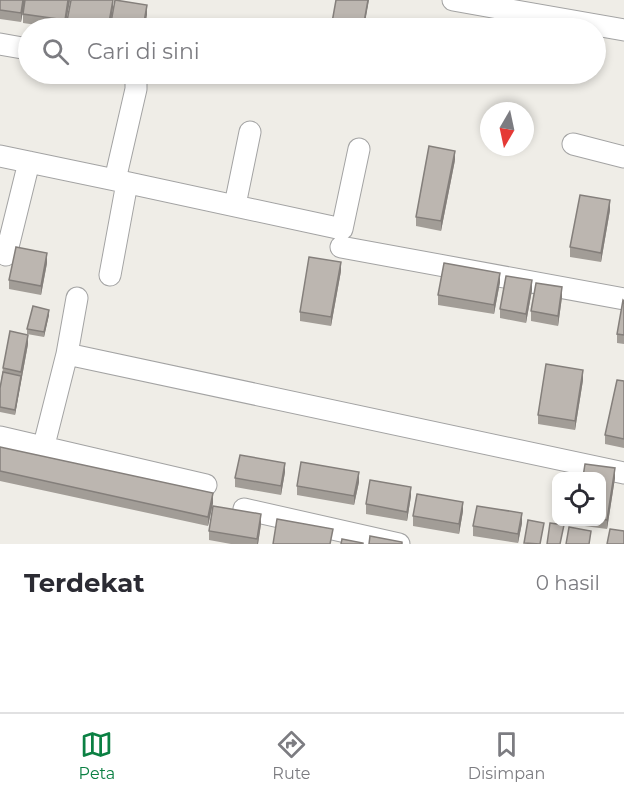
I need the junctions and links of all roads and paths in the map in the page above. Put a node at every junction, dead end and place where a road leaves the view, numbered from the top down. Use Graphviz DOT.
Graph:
graph roads {
  1 [pos="453,0"];
  2 [pos="556,18"];
  3 [pos="606,27"];
  4 [pos="624,30"];
  5 [pos="0,44"];
  6 [pos="18,47"];
  7 [pos="136,84"];
  8 [pos="250,132"];
  9 [pos="573,144"];
  10 [pos="359,149"];
  11 [pos="0,156"];
  12 [pos="624,157"];
  13 [pos="29,162"];
  14 [pos="121,181"];
  15 [pos="235,205"];
  16 [pos="341,247"];
  17 [pos="6,255"];
  18 [pos="110,275"];
  19 [pos="77,298"];
  20 [pos="624,299"];
  21 [pos="67,354"];
  22 [pos="0,437"];
  23 [pos="44,445"];
  24 [pos="624,473"];
  25 [pos="207,484"];
  26 [pos="244,510"];
  27 [pos="399,544"];
  1 -- 2 [label="street"];
  3 -- 4 [label="street"];
  5 -- 6 [label="street"];
  7 -- 14 [label="street"];
  8 -- 15 [label="street"];
  9 -- 12 [label="street"];
  10 -- 15 [label="street"];
  11 -- 13 [label="street"];
  13 -- 14 [label="street"];
  13 -- 17 [label="street"];
  14 -- 15 [label="street"];
  14 -- 18 [label="street"];
  16 -- 20 [label="street"];
  19 -- 21 [label="street"];
  21 -- 23 [label="street"];
  21 -- 24 [label="street"];
  22 -- 23 [label="street"];
  23 -- 25 [label="street"];
  26 -- 27 [label="street"];
}
